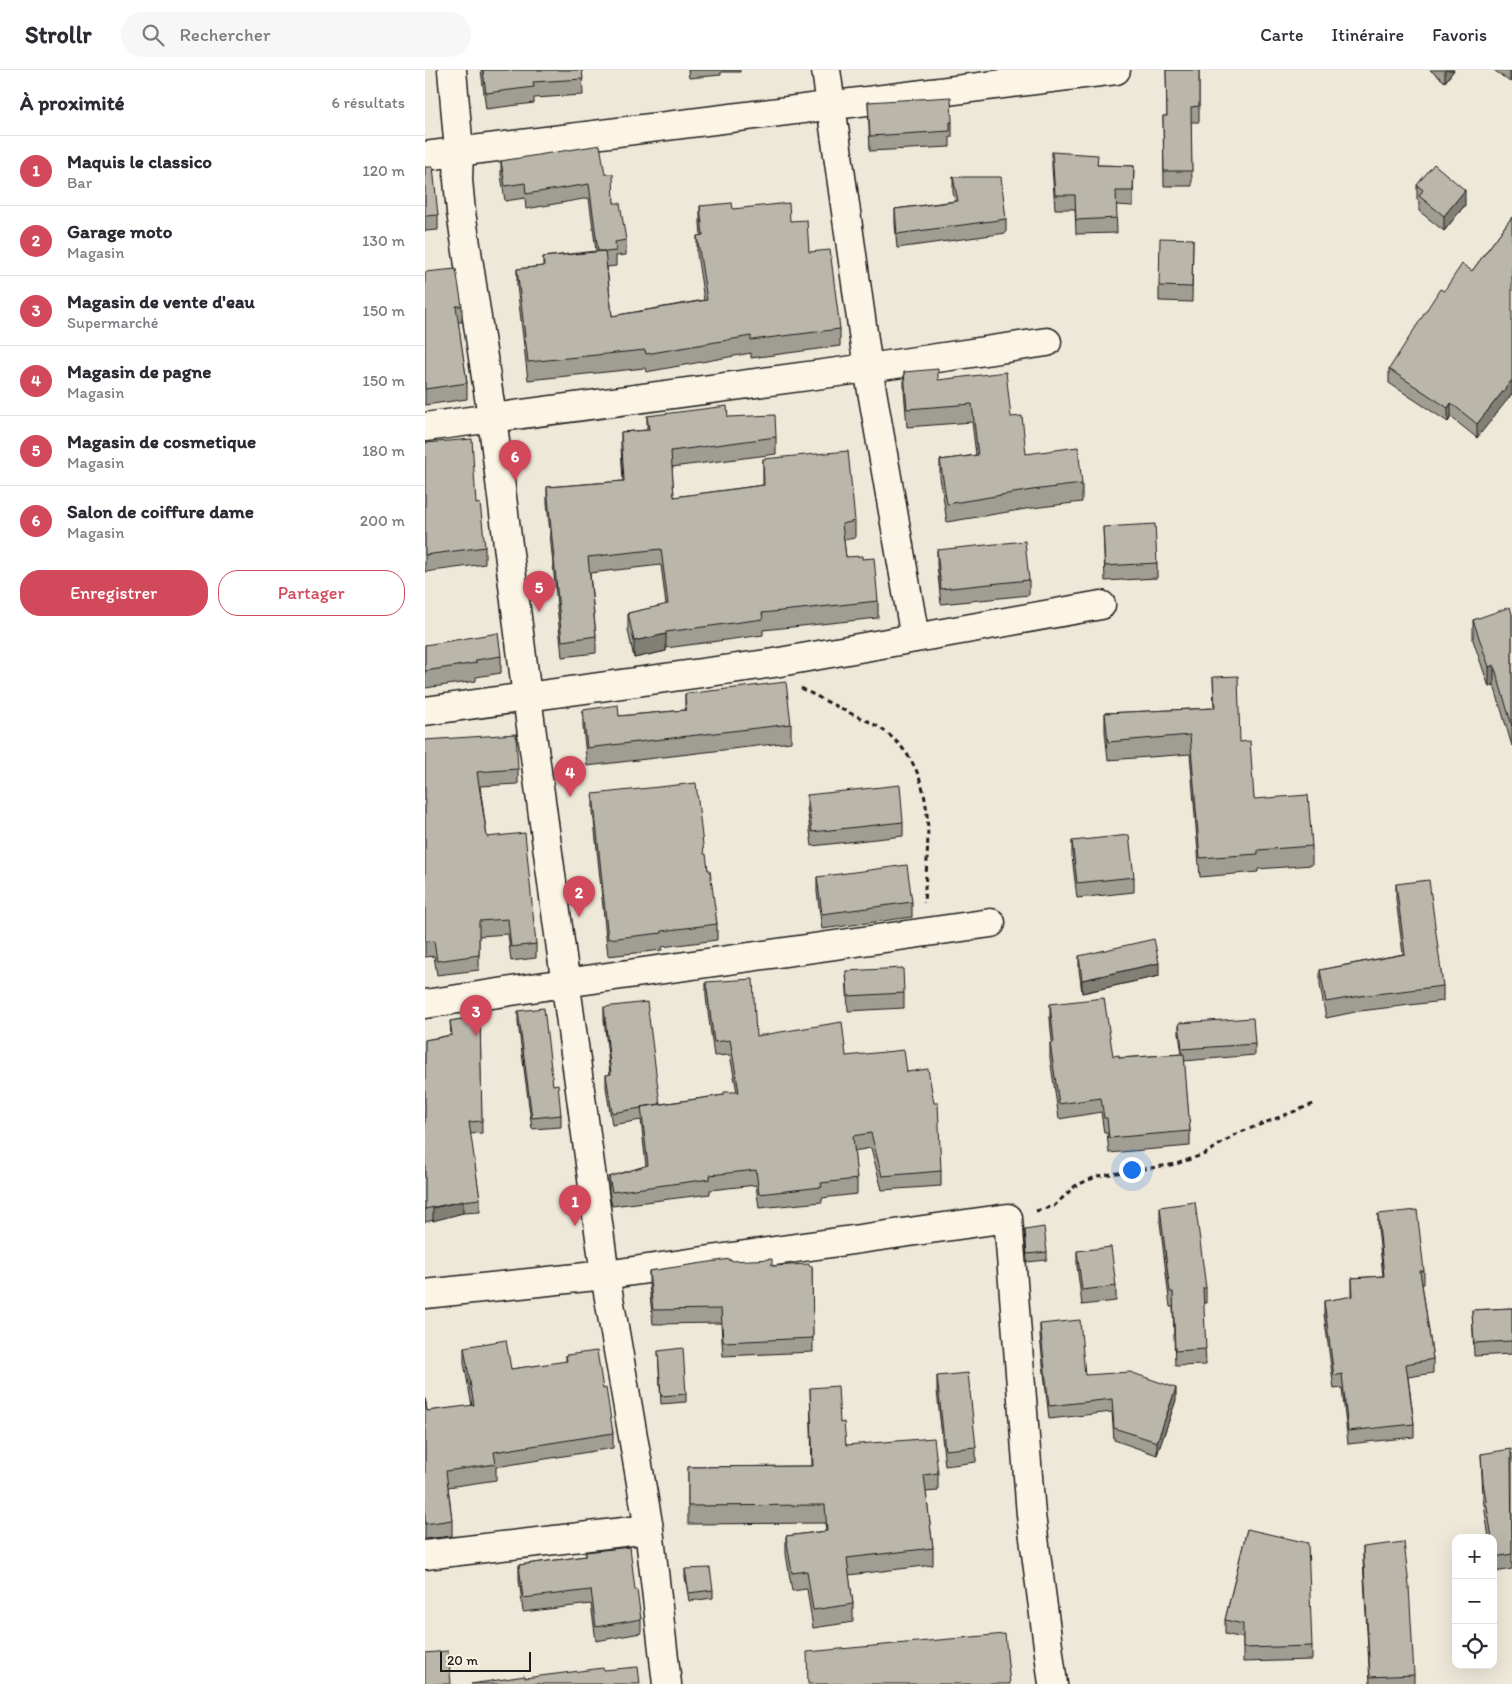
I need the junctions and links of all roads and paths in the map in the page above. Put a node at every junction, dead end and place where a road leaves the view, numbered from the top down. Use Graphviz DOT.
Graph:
graph roads {
  1 [pos="452,70"];
  2 [pos="827,70"];
  3 [pos="1116,70"];
  4 [pos="831,105"];
  5 [pos="459,150"];
  6 [pos="425,156"];
  7 [pos="1047,342"];
  8 [pos="868,368"];
  9 [pos="492,417"];
  10 [pos="425,427"];
  11 [pos="1101,605"];
  12 [pos="915,638"];
  13 [pos="774,663"];
  14 [pos="527,697"];
  15 [pos="425,711"];
  16 [pos="991,923"];
  17 [pos="921,933"];
  18 [pos="565,983"];
  19 [pos="425,1004"];
  20 [pos="1316,1103"];
  21 [pos="1008,1218"];
  22 [pos="605,1275"];
  23 [pos="425,1294"];
  24 [pos="649,1528"];
  25 [pos="425,1555"];
  26 [pos="667,1684"];
  27 [pos="1053,1684"];
  1 -- 5 [label="street"];
  2 -- 4 [label="street"];
  3 -- 4 [label="street"];
  4 -- 5 [label="street"];
  4 -- 8 [label="street"];
  5 -- 6 [label="street"];
  5 -- 9 [label="street"];
  7 -- 8 [label="street"];
  8 -- 9 [label="street"];
  8 -- 12 [label="street"];
  9 -- 10 [label="street"];
  9 -- 14 [label="street"];
  11 -- 12 [label="street"];
  12 -- 13 [label="street"];
  13 -- 14 [label="street"];
  13 -- 17 [label="path"];
  14 -- 15 [label="street"];
  14 -- 18 [label="street"];
  16 -- 17 [label="street"];
  17 -- 18 [label="street"];
  18 -- 19 [label="street"];
  18 -- 22 [label="street"];
  20 -- 21 [label="path"];
  21 -- 22 [label="street"];
  21 -- 27 [label="street"];
  22 -- 23 [label="street"];
  22 -- 24 [label="street"];
  24 -- 25 [label="street"];
  24 -- 26 [label="street"];
}
